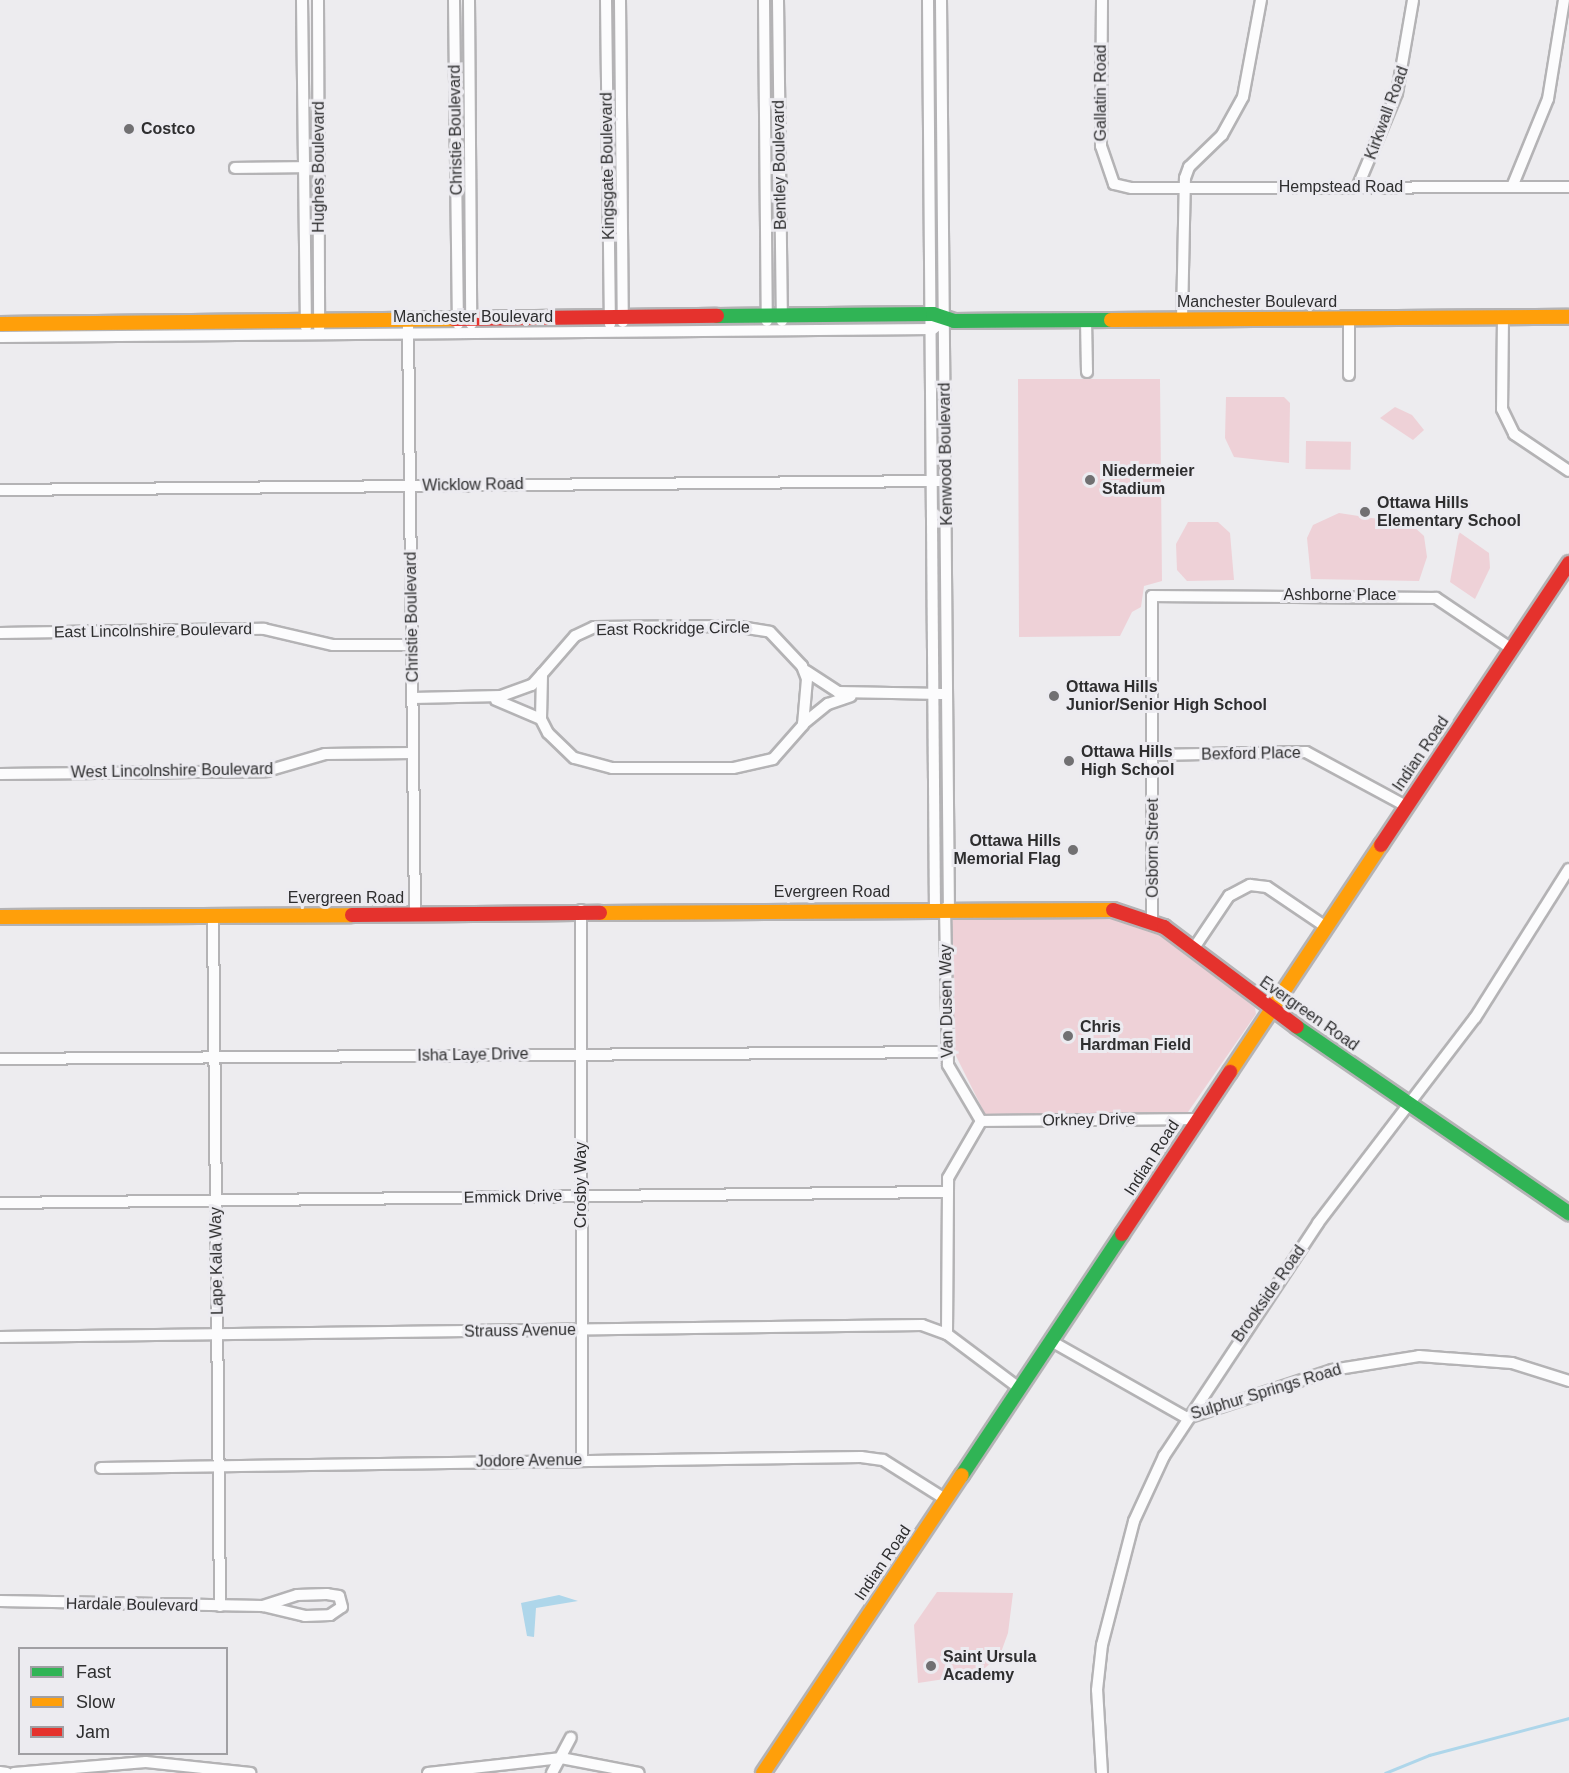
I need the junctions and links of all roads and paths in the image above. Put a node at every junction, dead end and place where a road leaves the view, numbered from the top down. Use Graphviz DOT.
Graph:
graph roads {
  1 [pos="302,0"];
  2 [pos="318,0"];
  3 [pos="454,0"];
  4 [pos="469,0"];
  5 [pos="606,0"];
  6 [pos="620,0"];
  7 [pos="764,0"];
  8 [pos="778,0"];
  9 [pos="928,0"];
  10 [pos="941,0"];
  11 [pos="1102,0"];
  12 [pos="1261,0"];
  13 [pos="1413,0"];
  14 [pos="1564,0"];
  15 [pos="303,167"];
  16 [pos="320,167"];
  17 [pos="235,168"];
  18 [pos="1114,184"];
  19 [pos="1512,187"];
  20 [pos="1569,187"];
  21 [pos="1182,188"];
  22 [pos="1357,188"];
  23 [pos="1569,317"];
  24 [pos="1349,318"];
  25 [pos="1503,318"];
  26 [pos="1182,319"];
  27 [pos="1086,320"];
  28 [pos="937,321"];
  29 [pos="774,323"];
  30 [pos="0,324"];
  31 [pos="616,325"];
  32 [pos="465,326"];
  33 [pos="313,327"];
  34 [pos="408,327"];
  35 [pos="0,338"];
  36 [pos="1087,372"];
  37 [pos="1349,375"];
  38 [pos="1569,471"];
  39 [pos="933,481"];
  40 [pos="946,481"];
  41 [pos="410,485"];
  42 [pos="0,490"];
  43 [pos="1569,563"];
  44 [pos="1152,596"];
  45 [pos="0,633"];
  46 [pos="412,645"];
  47 [pos="1512,649"];
  48 [pos="802,666"];
  49 [pos="542,674"];
  50 [pos="934,694"];
  51 [pos="948,694"];
  52 [pos="857,695"];
  53 [pos="413,698"];
  54 [pos="490,698"];
  55 [pos="541,719"];
  56 [pos="803,725"];
  57 [pos="413,753"];
  58 [pos="1154,755"];
  59 [pos="0,774"];
  60 [pos="1406,806"];
  61 [pos="1569,869"];
  62 [pos="943,908"];
  63 [pos="580,910"];
  64 [pos="415,914"];
  65 [pos="213,915"];
  66 [pos="0,917"];
  67 [pos="1152,921"];
  68 [pos="1326,927"];
  69 [pos="1194,948"];
  70 [pos="1272,1009"];
  71 [pos="946,1052"];
  72 [pos="582,1053"];
  73 [pos="216,1057"];
  74 [pos="0,1059"];
  75 [pos="1409,1103"];
  76 [pos="1197,1119"];
  77 [pos="981,1121"];
  78 [pos="946,1192"];
  79 [pos="581,1196"];
  80 [pos="216,1201"];
  81 [pos="0,1203"];
  82 [pos="1569,1213"];
  83 [pos="582,1329"];
  84 [pos="219,1333"];
  85 [pos="947,1334"];
  86 [pos="0,1336"];
  87 [pos="1051,1341"];
  88 [pos="1569,1382"];
  89 [pos="1019,1388"];
  90 [pos="1187,1418"];
  91 [pos="582,1460"];
  92 [pos="219,1467"];
  93 [pos="101,1468"];
  94 [pos="945,1499"];
  95 [pos="0,1601"];
  96 [pos="220,1606"];
  97 [pos="264,1606"];
  98 [pos="571,1738"];
  99 [pos="561,1758"];
  100 [pos="203,1770"];
  101 [pos="0,1772"];
  102 [pos="7,1773"];
  103 [pos="14,1773"];
  104 [pos="250,1773"];
  105 [pos="428,1773"];
  106 [pos="552,1773"];
  107 [pos="639,1773"];
  108 [pos="763,1773"];
  109 [pos="1102,1773"];
  1 -- 15 [label="street, Hughes Boulevard"];
  2 -- 16 [label="street, Hughes Boulevard"];
  3 -- 32 [label="street, Christie Boulevard"];
  4 -- 32 [label="street, Christie Boulevard"];
  5 -- 31 [label="street, Kingsgate Boulevard"];
  6 -- 31 [label="street, Kingsgate Boulevard"];
  7 -- 29 [label="street, Bentley Boulevard"];
  8 -- 29 [label="street, Bentley Boulevard"];
  9 -- 28 [label="street, Kenwood Boulevard"];
  10 -- 28 [label="street, Kenwood Boulevard"];
  11 -- 18 [label="street, Gallatin Road"];
  12 -- 21 [label="street"];
  13 -- 22 [label="street, Kirkwall Road"];
  14 -- 19 [label="street"];
  15 -- 16 [label="street"];
  15 -- 17 [label="street"];
  15 -- 33 [label="street, Hughes Boulevard"];
  16 -- 33 [label="street, Hughes Boulevard"];
  18 -- 21 [label="street, Hempstead Road"];
  19 -- 20 [label="street, Hempstead Road"];
  19 -- 22 [label="street, Hempstead Road"];
  21 -- 22 [label="street, Hempstead Road"];
  21 -- 26 [label="street"];
  23 -- 25 [label="street, Manchester Boulevard"];
  24 -- 25 [label="street, Manchester Boulevard"];
  24 -- 26 [label="street, Manchester Boulevard"];
  24 -- 37 [label="street"];
  25 -- 38 [label="street"];
  26 -- 27 [label="street, Manchester Boulevard"];
  27 -- 28 [label="street, Manchester Boulevard"];
  27 -- 36 [label="street"];
  28 -- 29 [label="street, Manchester Boulevard"];
  28 -- 39 [label="street, Kenwood Boulevard"];
  28 -- 40 [label="street, Kenwood Boulevard"];
  29 -- 31 [label="street, Manchester Boulevard"];
  30 -- 33 [label="street, Manchester Boulevard"];
  31 -- 32 [label="street, Manchester Boulevard"];
  32 -- 34 [label="street, Manchester Boulevard"];
  33 -- 34 [label="street, Manchester Boulevard"];
  33 -- 35 [label="street, Manchester Boulevard"];
  34 -- 41 [label="street, Christie Boulevard"];
  39 -- 40 [label="street, Wicklow Road"];
  39 -- 41 [label="street, Wicklow Road"];
  39 -- 50 [label="street, Kenwood Boulevard"];
  40 -- 51 [label="street, Kenwood Boulevard"];
  41 -- 42 [label="street, Wicklow Road"];
  41 -- 46 [label="street, Christie Boulevard"];
  43 -- 47 [label="street, Indian Road"];
  44 -- 47 [label="street, Ashborne Place"];
  44 -- 58 [label="street, Osborn Street"];
  45 -- 46 [label="street, East Lincolnshire Boulevard"];
  46 -- 53 [label="street, Christie Boulevard"];
  47 -- 60 [label="street, Indian Road"];
  48 -- 49 [label="street, East Rockridge Circle"];
  48 -- 52 [label="street, East Rockridge Circle"];
  48 -- 56 [label="street"];
  49 -- 54 [label="street"];
  49 -- 55 [label="street"];
  50 -- 51 [label="street"];
  50 -- 52 [label="street"];
  50 -- 62 [label="street, Kenwood Boulevard"];
  51 -- 62 [label="street, Kenwood Boulevard"];
  52 -- 56 [label="street"];
  53 -- 54 [label="street"];
  53 -- 57 [label="street, Christie Boulevard"];
  54 -- 55 [label="street"];
  55 -- 56 [label="street"];
  57 -- 59 [label="street, West Lincolnshire Boulevard"];
  57 -- 64 [label="street, Christie Boulevard"];
  58 -- 60 [label="street, Bexford Place"];
  58 -- 67 [label="street, Osborn Street"];
  60 -- 68 [label="street, Indian Road"];
  61 -- 75 [label="street, Brookside Road"];
  62 -- 63 [label="street, Evergreen Road"];
  62 -- 67 [label="street, Evergreen Road"];
  62 -- 71 [label="street, Van Dusen Way"];
  63 -- 64 [label="street, Evergreen Road"];
  63 -- 72 [label="street, Crosby Way"];
  64 -- 65 [label="street, Evergreen Road"];
  65 -- 66 [label="street, Evergreen Road"];
  65 -- 73 [label="street, Lape Kala Way"];
  67 -- 69 [label="street, Evergreen Road"];
  68 -- 69 [label="street"];
  68 -- 70 [label="street, Indian Road"];
  69 -- 70 [label="street, Evergreen Road"];
  70 -- 75 [label="street, Evergreen Road"];
  70 -- 76 [label="street, Indian Road"];
  71 -- 72 [label="street, Isha Laye Drive"];
  71 -- 77 [label="street, Van Dusen Way"];
  72 -- 73 [label="street, Isha Laye Drive"];
  72 -- 79 [label="street, Crosby Way"];
  73 -- 74 [label="street, Isha Laye Drive"];
  73 -- 80 [label="street, Lape Kala Way"];
  75 -- 82 [label="street, Evergreen Road"];
  75 -- 90 [label="street, Brookside Road"];
  76 -- 77 [label="street, Orkney Drive"];
  76 -- 87 [label="street, Indian Road"];
  77 -- 78 [label="street"];
  78 -- 79 [label="street, Emmick Drive"];
  78 -- 85 [label="street"];
  79 -- 80 [label="street, Emmick Drive"];
  79 -- 83 [label="street, Crosby Way"];
  80 -- 81 [label="street, Emmick Drive"];
  80 -- 84 [label="street, Lape Kala Way"];
  83 -- 84 [label="street, Strauss Avenue"];
  83 -- 85 [label="street, Strauss Avenue"];
  83 -- 91 [label="street, Crosby Way"];
  84 -- 86 [label="street, Strauss Avenue"];
  84 -- 92 [label="street, Lape Kala Way"];
  85 -- 89 [label="street, Strauss Avenue"];
  87 -- 89 [label="street, Indian Road"];
  87 -- 90 [label="street, Sulphur Springs Road"];
  88 -- 90 [label="street, Sulphur Springs Road"];
  89 -- 94 [label="street, Indian Road"];
  90 -- 109 [label="street, Brookside Road"];
  91 -- 92 [label="street, Jodore Avenue"];
  91 -- 94 [label="street, Jodore Avenue"];
  92 -- 93 [label="street, Jodore Avenue"];
  92 -- 96 [label="street, Lape Kala Way"];
  94 -- 108 [label="street, Indian Road"];
  95 -- 96 [label="street, Hardale Boulevard"];
  96 -- 97 [label="street, Hardale Boulevard"];
  97 -- 97 [label="street, Hardale Boulevard"];
  98 -- 99 [label="street"];
  99 -- 105 [label="street"];
  99 -- 106 [label="street"];
  99 -- 107 [label="street"];
  100 -- 103 [label="street"];
  100 -- 104 [label="street"];
  101 -- 102 [label="street"];
}
